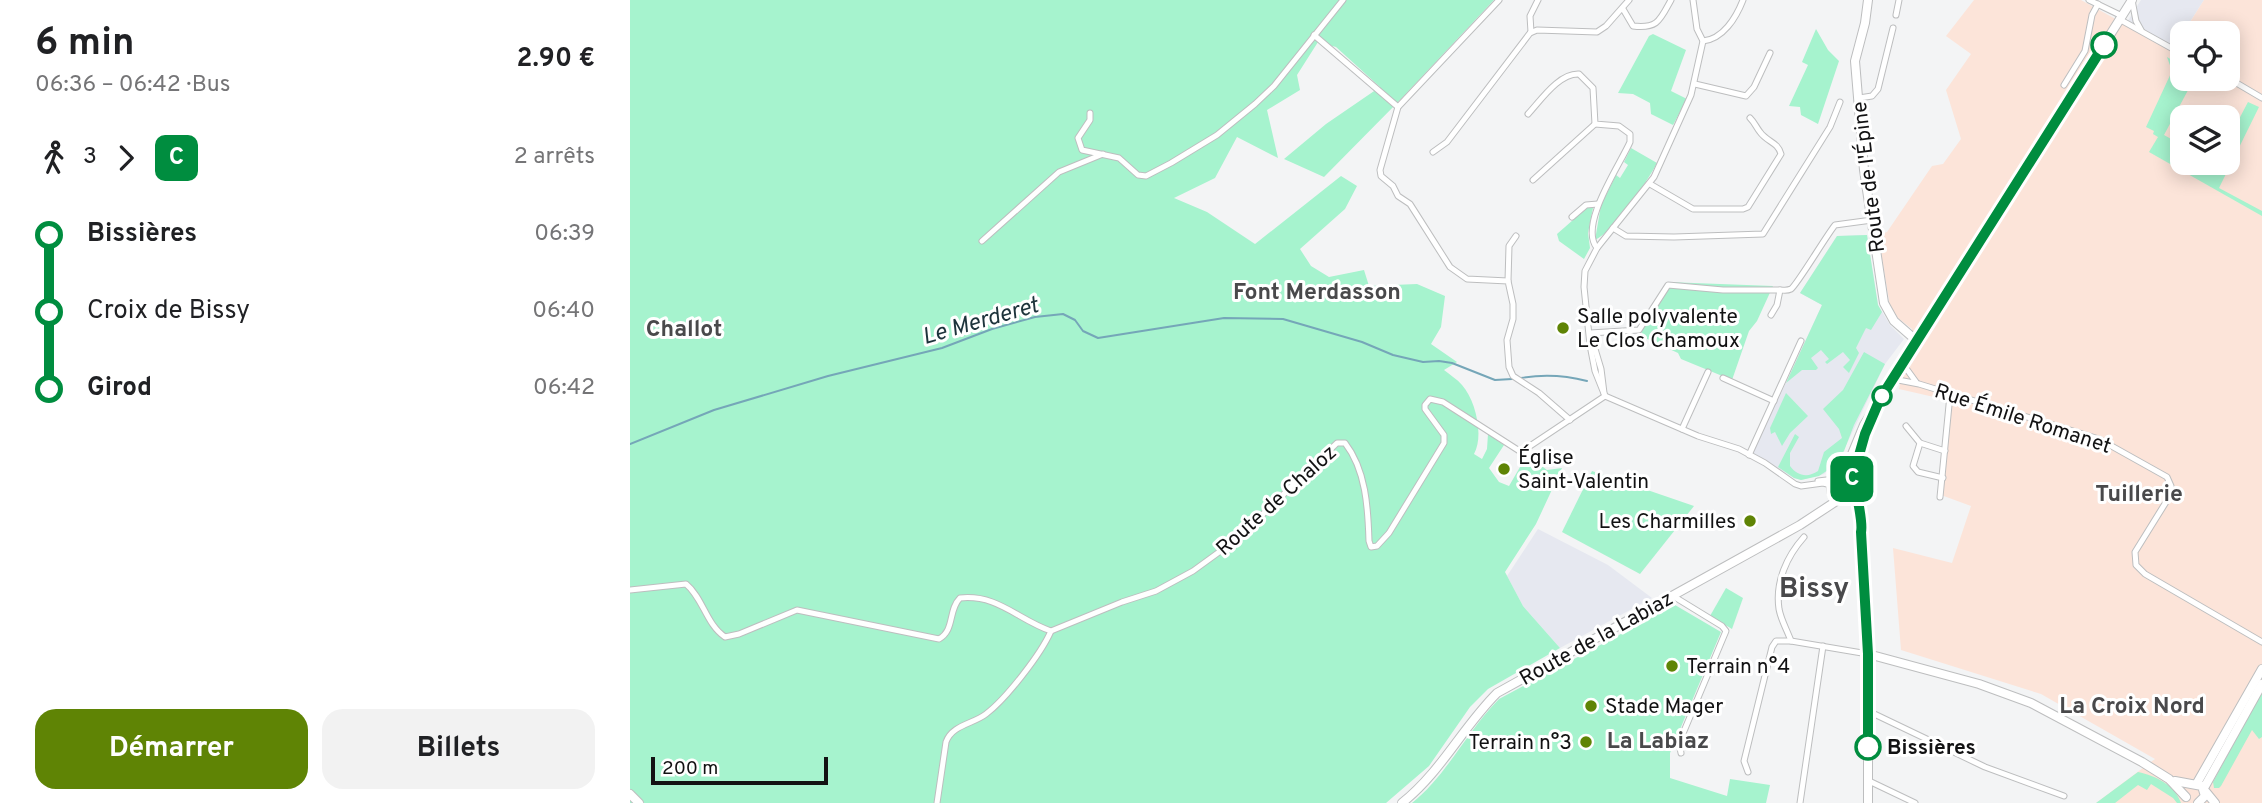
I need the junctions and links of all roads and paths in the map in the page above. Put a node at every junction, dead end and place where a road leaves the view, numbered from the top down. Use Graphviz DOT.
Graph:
graph roads {
  1 [pos="1343,0"];
  2 [pos="1499,0"];
  3 [pos="1538,0"];
  4 [pos="1629,0"];
  5 [pos="1671,0"];
  6 [pos="1693,0"];
  7 [pos="1743,0"];
  8 [pos="1868,0"];
  9 [pos="1899,0"];
  10 [pos="2089,0"];
  11 [pos="2132,0"];
  12 [pos="2098,4"];
  13 [pos="1623,9"];
  14 [pos="1896,15"];
  15 [pos="2121,18"];
  16 [pos="1893,28"];
  17 [pos="1531,32"];
  18 [pos="2142,33"];
  19 [pos="1314,36"];
  20 [pos="1703,41"];
  21 [pos="2170,48"];
  22 [pos="1770,53"];
  23 [pos="1695,84"];
  24 [pos="2064,85"];
  25 [pos="2240,85"];
  26 [pos="1859,98"];
  27 [pos="2262,98"];
  28 [pos="1840,102"];
  29 [pos="1398,107"];
  30 [pos="1090,113"];
  31 [pos="1528,114"];
  32 [pos="1750,118"];
  33 [pos="1595,124"];
  34 [pos="1433,152"];
  35 [pos="1106,153"];
  36 [pos="1532,180"];
  37 [pos="1650,184"];
  38 [pos="1598,204"];
  39 [pos="1572,217"];
  40 [pos="1872,220"];
  41 [pos="1613,228"];
  42 [pos="1516,236"];
  43 [pos="982,241"];
  44 [pos="1597,248"];
  45 [pos="1508,281"];
  46 [pos="1780,290"];
  47 [pos="1771,315"];
  48 [pos="1591,335"];
  49 [pos="1801,341"];
  50 [pos="1918,342"];
  51 [pos="1903,364"];
  52 [pos="1708,372"];
  53 [pos="1723,378"];
  54 [pos="1893,379"];
  55 [pos="1919,384"];
  56 [pos="1604,395"];
  57 [pos="1950,395"];
  58 [pos="1774,401"];
  59 [pos="1570,420"];
  60 [pos="1906,426"];
  61 [pos="1682,429"];
  62 [pos="1920,443"];
  63 [pos="1945,450"];
  64 [pos="1749,455"];
  65 [pos="1943,478"];
  66 [pos="1839,483"];
  67 [pos="1855,494"];
  68 [pos="1940,497"];
  69 [pos="1842,501"];
  70 [pos="1821,510"];
  71 [pos="1861,530"];
  72 [pos="1804,537"];
  73 [pos="630,590"];
  74 [pos="1673,596"];
  75 [pos="1051,631"];
  76 [pos="1787,640"];
  77 [pos="2262,642"];
  78 [pos="1823,646"];
  79 [pos="1868,654"];
  80 [pos="2262,669"];
  81 [pos="2262,684"];
  82 [pos="1868,711"];
  83 [pos="1681,753"];
  84 [pos="1748,772"];
  85 [pos="2169,779"];
  86 [pos="1869,780"];
  87 [pos="2199,787"];
  88 [pos="630,794"];
  89 [pos="2064,796"];
  90 [pos="2188,801"];
  91 [pos="639,803"];
  92 [pos="937,803"];
  93 [pos="1402,803"];
  94 [pos="1800,803"];
  95 [pos="1868,803"];
  96 [pos="1915,803"];
  97 [pos="2198,803"];
  98 [pos="2215,803"];
  1 -- 19 [label="street"];
  2 -- 29 [label="street"];
  3 -- 17 [label="street"];
  4 -- 13 [label="street"];
  5 -- 13 [label="street"];
  6 -- 20 [label="street"];
  7 -- 20 [label="street"];
  8 -- 26 [label="main road, Route de l'Épine"];
  9 -- 14 [label="street"];
  10 -- 12 [label="street"];
  11 -- 15 [label="main road, Route de la Labiaz"];
  11 -- 18 [label="street"];
  12 -- 15 [label="street"];
  12 -- 24 [label="street"];
  13 -- 17 [label="street"];
  15 -- 18 [label="street"];
  15 -- 50 [label="main road, Route de la Labiaz"];
  16 -- 26 [label="street"];
  17 -- 34 [label="street"];
  18 -- 21 [label="street"];
  19 -- 29 [label="street"];
  19 -- 35 [label="street"];
  20 -- 23 [label="street"];
  22 -- 23 [label="street"];
  23 -- 37 [label="street"];
  25 -- 27 [label="street"];
  26 -- 40 [label="main road, Route de l'Épine"];
  28 -- 41 [label="street"];
  29 -- 45 [label="street"];
  30 -- 35 [label="street"];
  31 -- 33 [label="street"];
  32 -- 37 [label="street"];
  33 -- 36 [label="street"];
  33 -- 38 [label="street"];
  35 -- 43 [label="street"];
  37 -- 41 [label="street"];
  38 -- 39 [label="street"];
  38 -- 44 [label="street"];
  40 -- 46 [label="street"];
  40 -- 50 [label="main road, Route de l'Épine"];
  41 -- 44 [label="street"];
  42 -- 45 [label="street"];
  44 -- 48 [label="street"];
  45 -- 59 [label="street"];
  46 -- 47 [label="street"];
  46 -- 48 [label="street"];
  48 -- 56 [label="street"];
  49 -- 58 [label="street"];
  50 -- 51 [label="main road, Route de la Labiaz"];
  51 -- 54 [label="main road, Route de la Labiaz"];
  51 -- 55 [label="street, Rue Émile Romanet"];
  52 -- 61 [label="street"];
  53 -- 58 [label="street"];
  54 -- 55 [label="street, Rue Émile Romanet"];
  54 -- 66 [label="main road, Route de la Labiaz"];
  55 -- 57 [label="street, Rue Émile Romanet"];
  56 -- 59 [label="street, Route de Chaloz"];
  56 -- 61 [label="street"];
  57 -- 63 [label="street"];
  57 -- 77 [label="street, Rue Émile Romanet"];
  58 -- 64 [label="street"];
  59 -- 75 [label="street, Route de Chaloz"];
  60 -- 62 [label="street"];
  61 -- 64 [label="street"];
  62 -- 63 [label="street"];
  62 -- 65 [label="street"];
  63 -- 65 [label="street"];
  64 -- 66 [label="street"];
  65 -- 68 [label="street"];
  66 -- 67 [label="main road"];
  66 -- 69 [label="main road"];
  66 -- 70 [label="main road, Route de la Labiaz"];
  67 -- 69 [label="main road, Route de la Labiaz"];
  67 -- 71 [label="main road"];
  69 -- 70 [label="main road, Route de la Labiaz"];
  69 -- 71 [label="main road"];
  70 -- 74 [label="main road, Route de la Labiaz"];
  71 -- 79 [label="main road"];
  72 -- 76 [label="street"];
  73 -- 75 [label="street"];
  74 -- 83 [label="street"];
  74 -- 93 [label="main road, Route de la Labiaz"];
  75 -- 92 [label="street"];
  76 -- 78 [label="street"];
  76 -- 84 [label="street"];
  78 -- 79 [label="street"];
  78 -- 94 [label="street"];
  79 -- 82 [label="main road"];
  79 -- 85 [label="main road"];
  80 -- 87 [label="main road"];
  81 -- 87 [label="main road"];
  82 -- 86 [label="main road"];
  82 -- 89 [label="street"];
  85 -- 87 [label="main road"];
  85 -- 90 [label="main road"];
  86 -- 95 [label="main road"];
  86 -- 96 [label="street"];
  87 -- 90 [label="main road"];
  87 -- 97 [label="main road"];
  87 -- 98 [label="main road"];
  88 -- 91 [label="main road"];
}
